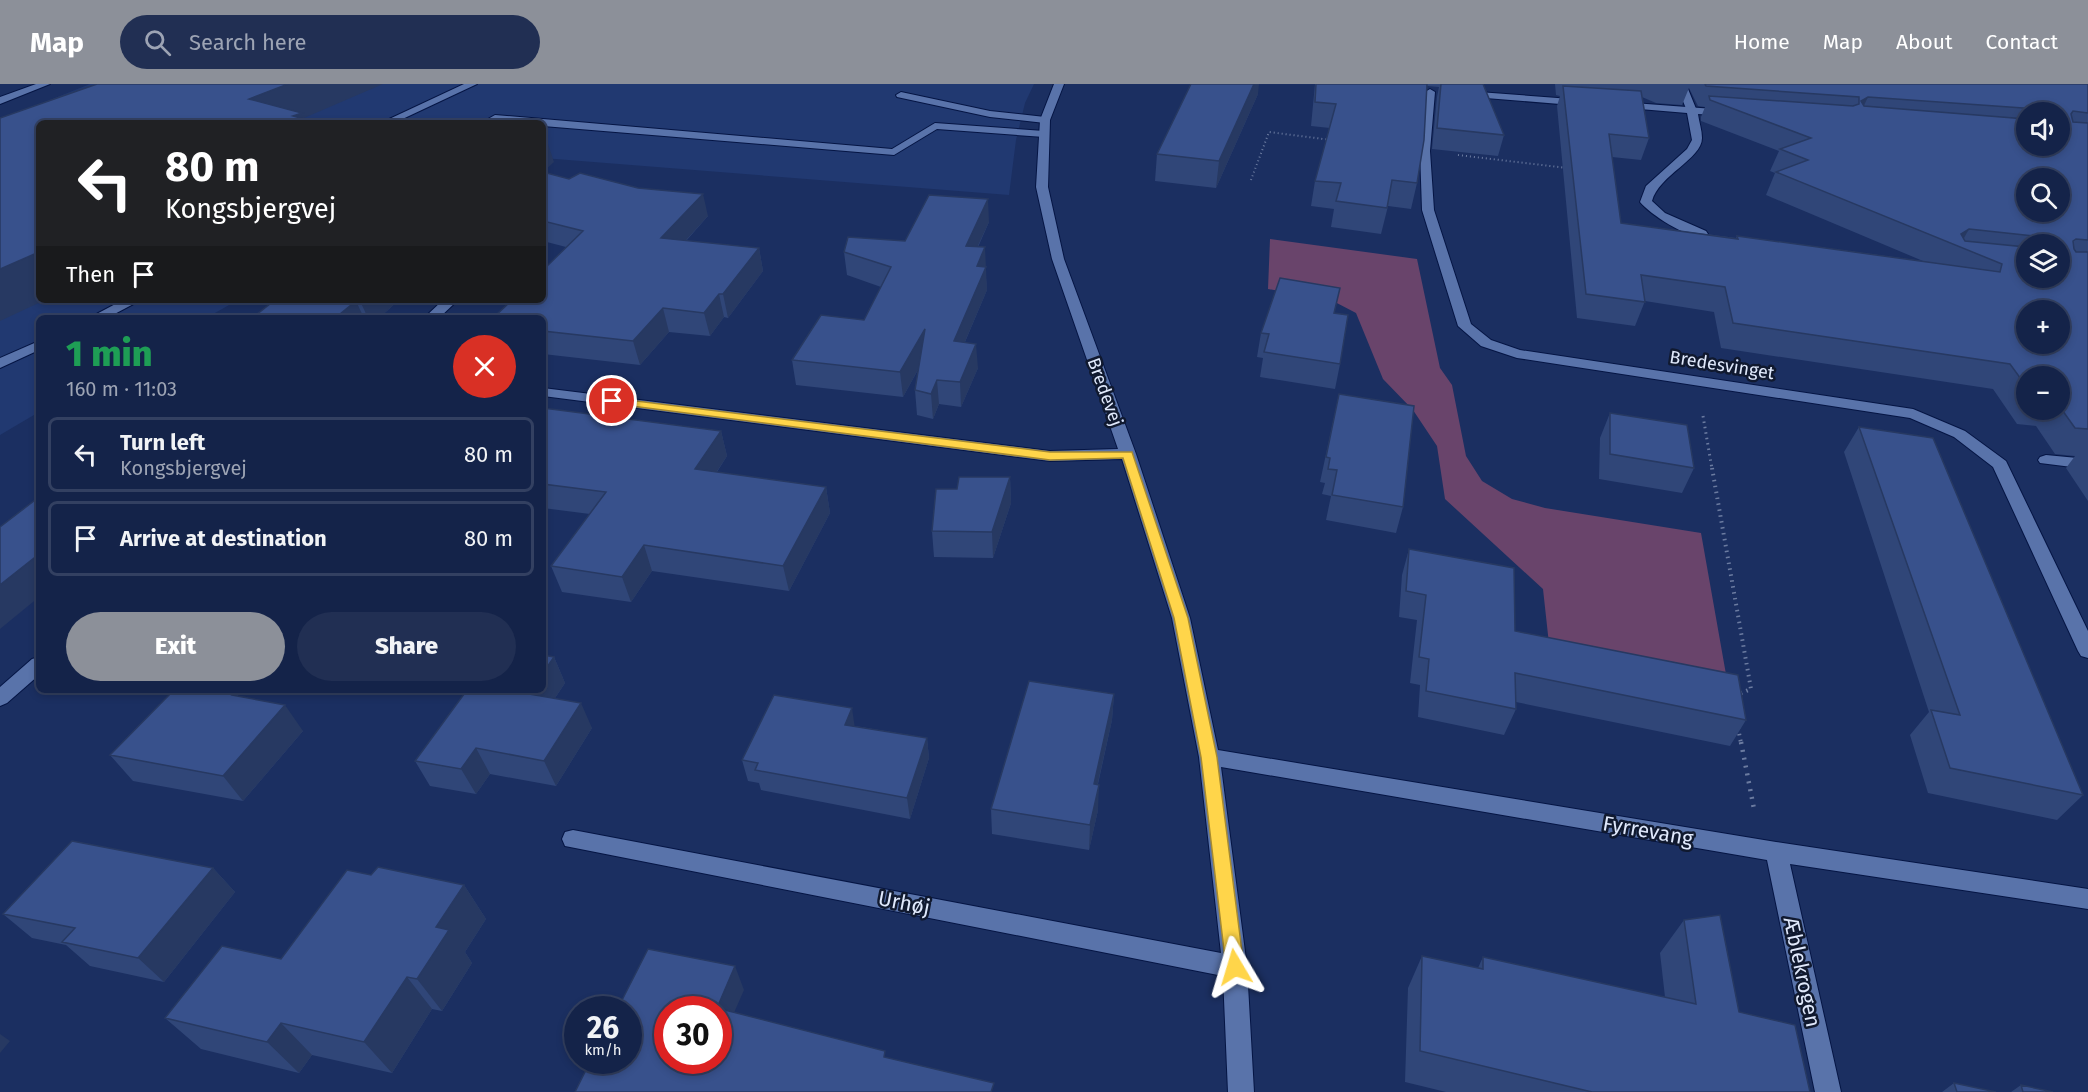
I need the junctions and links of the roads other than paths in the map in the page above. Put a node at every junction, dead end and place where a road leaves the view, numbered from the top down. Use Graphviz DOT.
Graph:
graph roads {
  1 [pos="45,84"];
  2 [pos="472,84"];
  3 [pos="1059,84"];
  4 [pos="1681,84"];
  5 [pos="11,86"];
  6 [pos="33,88"];
  7 [pos="901,95"];
  8 [pos="0,101"];
  9 [pos="1692,111"];
  10 [pos="1739,114"];
  11 [pos="392,120"];
  12 [pos="491,120"];
  13 [pos="518,120"];
  14 [pos="546,122"];
  15 [pos="1045,127"];
  16 [pos="1702,234"];
  17 [pos="128,303"];
  18 [pos="448,303"];
  19 [pos="102,315"];
  20 [pos="434,315"];
  21 [pos="36,346"];
  22 [pos="0,364"];
  23 [pos="546,392"];
  24 [pos="1128,454"];
  25 [pos="2046,460"];
  26 [pos="2088,464"];
  27 [pos="2088,651"];
  28 [pos="36,667"];
  29 [pos="0,698"];
  30 [pos="1209,757"];
  31 [pos="573,839"];
  32 [pos="1769,851"];
  33 [pos="2088,899"];
  34 [pos="1235,967"];
  35 [pos="1241,1092"];
  36 [pos="1828,1092"];
  1 -- 6 [label="street"];
  2 -- 11 [label="street"];
  3 -- 15 [label="street, Bredevej"];
  4 -- 9 [label="street"];
  5 -- 6 [label="street"];
  6 -- 8 [label="street"];
  7 -- 15 [label="street"];
  9 -- 10 [label="street, Bredesvinget"];
  9 -- 16 [label="street"];
  9 -- 27 [label="street, Bredesvinget"];
  12 -- 13 [label="street"];
  14 -- 15 [label="street"];
  15 -- 24 [label="street, Bredevej"];
  17 -- 19 [label="street"];
  18 -- 20 [label="street"];
  21 -- 22 [label="street"];
  23 -- 24 [label="street"];
  24 -- 30 [label="street, Bredevej"];
  25 -- 26 [label="street"];
  28 -- 29 [label="street"];
  30 -- 32 [label="street, Fyrrevang"];
  30 -- 34 [label="street, Bredevej"];
  31 -- 34 [label="street, Urhøj"];
  32 -- 33 [label="street, Fyrrevang"];
  32 -- 36 [label="street, Æblekrogen"];
  34 -- 35 [label="street, Bredevej"];
}
